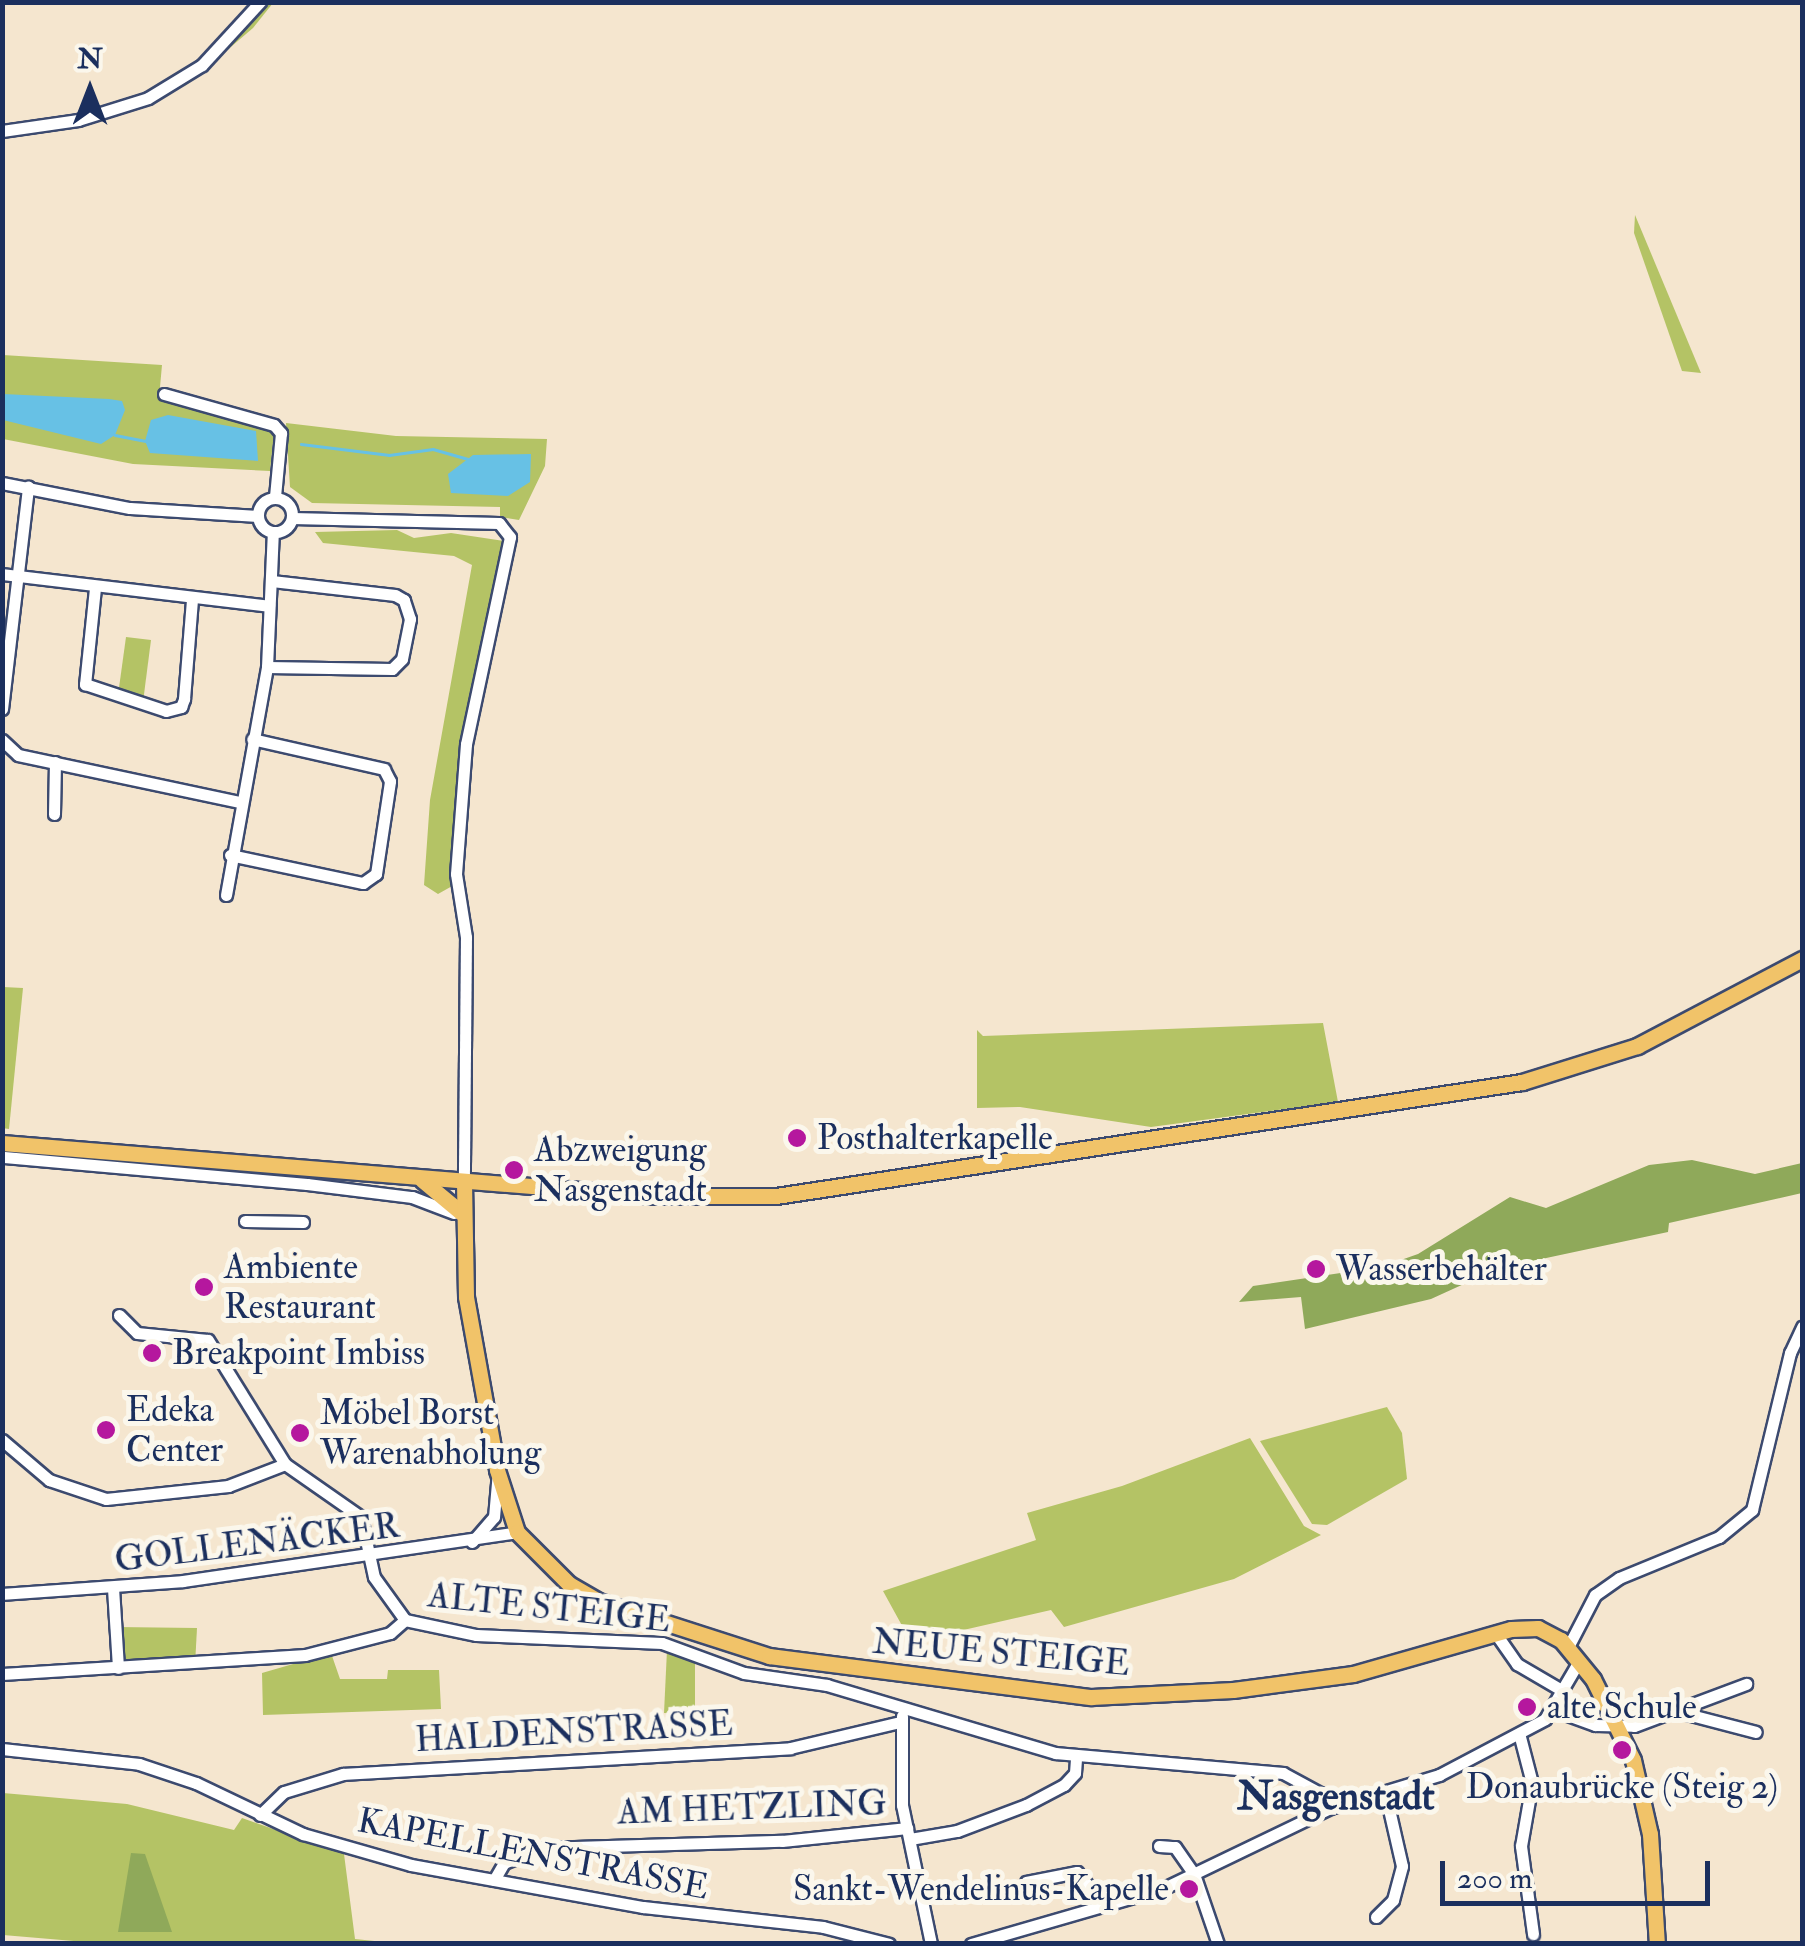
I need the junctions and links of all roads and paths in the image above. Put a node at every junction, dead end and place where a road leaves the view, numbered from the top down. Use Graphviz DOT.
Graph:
graph roads {
  1 [pos="260,2"];
  2 [pos="2,131"];
  3 [pos="164,394"];
  4 [pos="2,483"];
  5 [pos="28,488"];
  6 [pos="276,498"];
  7 [pos="258,516"];
  8 [pos="292,518"];
  9 [pos="274,532"];
  10 [pos="2,574"];
  11 [pos="17,576"];
  12 [pos="272,581"];
  13 [pos="96,588"];
  14 [pos="192,599"];
  15 [pos="269,606"];
  16 [pos="267,667"];
  17 [pos="2,710"];
  18 [pos="252,739"];
  19 [pos="2,740"];
  20 [pos="55,762"];
  21 [pos="240,802"];
  22 [pos="54,814"];
  23 [pos="230,855"];
  24 [pos="226,896"];
  25 [pos="1802,960"];
  26 [pos="2,1143"];
  27 [pos="4,1158"];
  28 [pos="419,1178"];
  29 [pos="464,1182"];
  30 [pos="463,1216"];
  31 [pos="245,1222"];
  32 [pos="302,1222"];
  33 [pos="118,1315"];
  34 [pos="1802,1327"];
  35 [pos="2,1440"];
  36 [pos="285,1464"];
  37 [pos="497,1470"];
  38 [pos="517,1532"];
  39 [pos="471,1543"];
  40 [pos="371,1558"];
  41 [pos="112,1588"];
  42 [pos="2,1594"];
  43 [pos="405,1620"];
  44 [pos="1496,1634"];
  45 [pos="1574,1654"];
  46 [pos="118,1668"];
  47 [pos="2,1674"];
  48 [pos="1746,1684"];
  49 [pos="1562,1691"];
  50 [pos="1554,1710"];
  51 [pos="1682,1713"];
  52 [pos="902,1717"];
  53 [pos="1619,1726"];
  54 [pos="1756,1732"];
  55 [pos="1520,1737"];
  56 [pos="2,1749"];
  57 [pos="1076,1758"];
  58 [pos="1385,1792"];
  59 [pos="1330,1808"];
  60 [pos="260,1815"];
  61 [pos="908,1834"];
  62 [pos="1159,1846"];
  63 [pos="1194,1874"];
  64 [pos="494,1880"];
  65 [pos="1026,1882"];
  66 [pos="1101,1902"];
  67 [pos="1376,1917"];
  68 [pos="1534,1934"];
  69 [pos="889,1944"];
  70 [pos="931,1944"];
  71 [pos="971,1944"];
  72 [pos="1218,1944"];
  73 [pos="1657,1944"];
  1 -- 2 [label="street"];
  3 -- 6 [label="street"];
  4 -- 5 [label="street"];
  5 -- 7 [label="street"];
  5 -- 11 [label="street"];
  6 -- 7 [label="street"];
  6 -- 8 [label="street"];
  7 -- 9 [label="street"];
  8 -- 9 [label="street"];
  8 -- 29 [label="street"];
  9 -- 12 [label="street"];
  10 -- 11 [label="street"];
  11 -- 13 [label="street"];
  11 -- 17 [label="street"];
  12 -- 15 [label="street"];
  12 -- 16 [label="street"];
  13 -- 14 [label="street"];
  13 -- 14 [label="street"];
  14 -- 15 [label="street"];
  15 -- 16 [label="street"];
  16 -- 18 [label="street"];
  18 -- 21 [label="street"];
  18 -- 23 [label="street"];
  19 -- 20 [label="street"];
  20 -- 21 [label="street"];
  20 -- 22 [label="street"];
  21 -- 23 [label="street"];
  23 -- 24 [label="street"];
  25 -- 29 [label="main road"];
  26 -- 28 [label="main road"];
  27 -- 30 [label="street"];
  28 -- 29 [label="main road"];
  28 -- 30 [label="main road"];
  29 -- 30 [label="main road, NEUE STEIGE"];
  30 -- 37 [label="main road, NEUE STEIGE"];
  31 -- 32 [label="street"];
  33 -- 36 [label="street"];
  34 -- 45 [label="street"];
  35 -- 36 [label="street"];
  36 -- 40 [label="street, ALTE STEIGE"];
  37 -- 38 [label="main road, NEUE STEIGE"];
  37 -- 39 [label="street"];
  38 -- 39 [label="street, GOLLENÄCKER"];
  38 -- 44 [label="main road, NEUE STEIGE"];
  39 -- 40 [label="street, GOLLENÄCKER"];
  40 -- 41 [label="street, GOLLENÄCKER"];
  40 -- 43 [label="street, ALTE STEIGE"];
  41 -- 42 [label="street, GOLLENÄCKER"];
  41 -- 46 [label="street"];
  43 -- 46 [label="street"];
  43 -- 52 [label="street, ALTE STEIGE"];
  44 -- 45 [label="main road, NEUE STEIGE"];
  44 -- 49 [label="street"];
  45 -- 49 [label="street"];
  45 -- 53 [label="main road"];
  46 -- 47 [label="street"];
  48 -- 51 [label="street"];
  49 -- 50 [label="street"];
  50 -- 53 [label="street"];
  50 -- 55 [label="street"];
  51 -- 53 [label="street"];
  51 -- 54 [label="street"];
  52 -- 57 [label="street, ALTE STEIGE"];
  52 -- 60 [label="street, HALDENSTRASSE"];
  52 -- 61 [label="street"];
  53 -- 73 [label="main road"];
  55 -- 58 [label="street"];
  55 -- 68 [label="street"];
  56 -- 60 [label="street, KAPELLENSTRASSE"];
  57 -- 59 [label="street, ALTE STEIGE"];
  57 -- 61 [label="street, AM HETZLING"];
  58 -- 59 [label="street"];
  58 -- 67 [label="street"];
  59 -- 63 [label="street"];
  60 -- 64 [label="street, KAPELLENSTRASSE"];
  61 -- 64 [label="street, AM HETZLING"];
  61 -- 70 [label="street"];
  62 -- 63 [label="street"];
  63 -- 66 [label="street"];
  63 -- 72 [label="street"];
  64 -- 69 [label="street, KAPELLENSTRASSE"];
  65 -- 66 [label="street"];
  66 -- 71 [label="street"];
}
